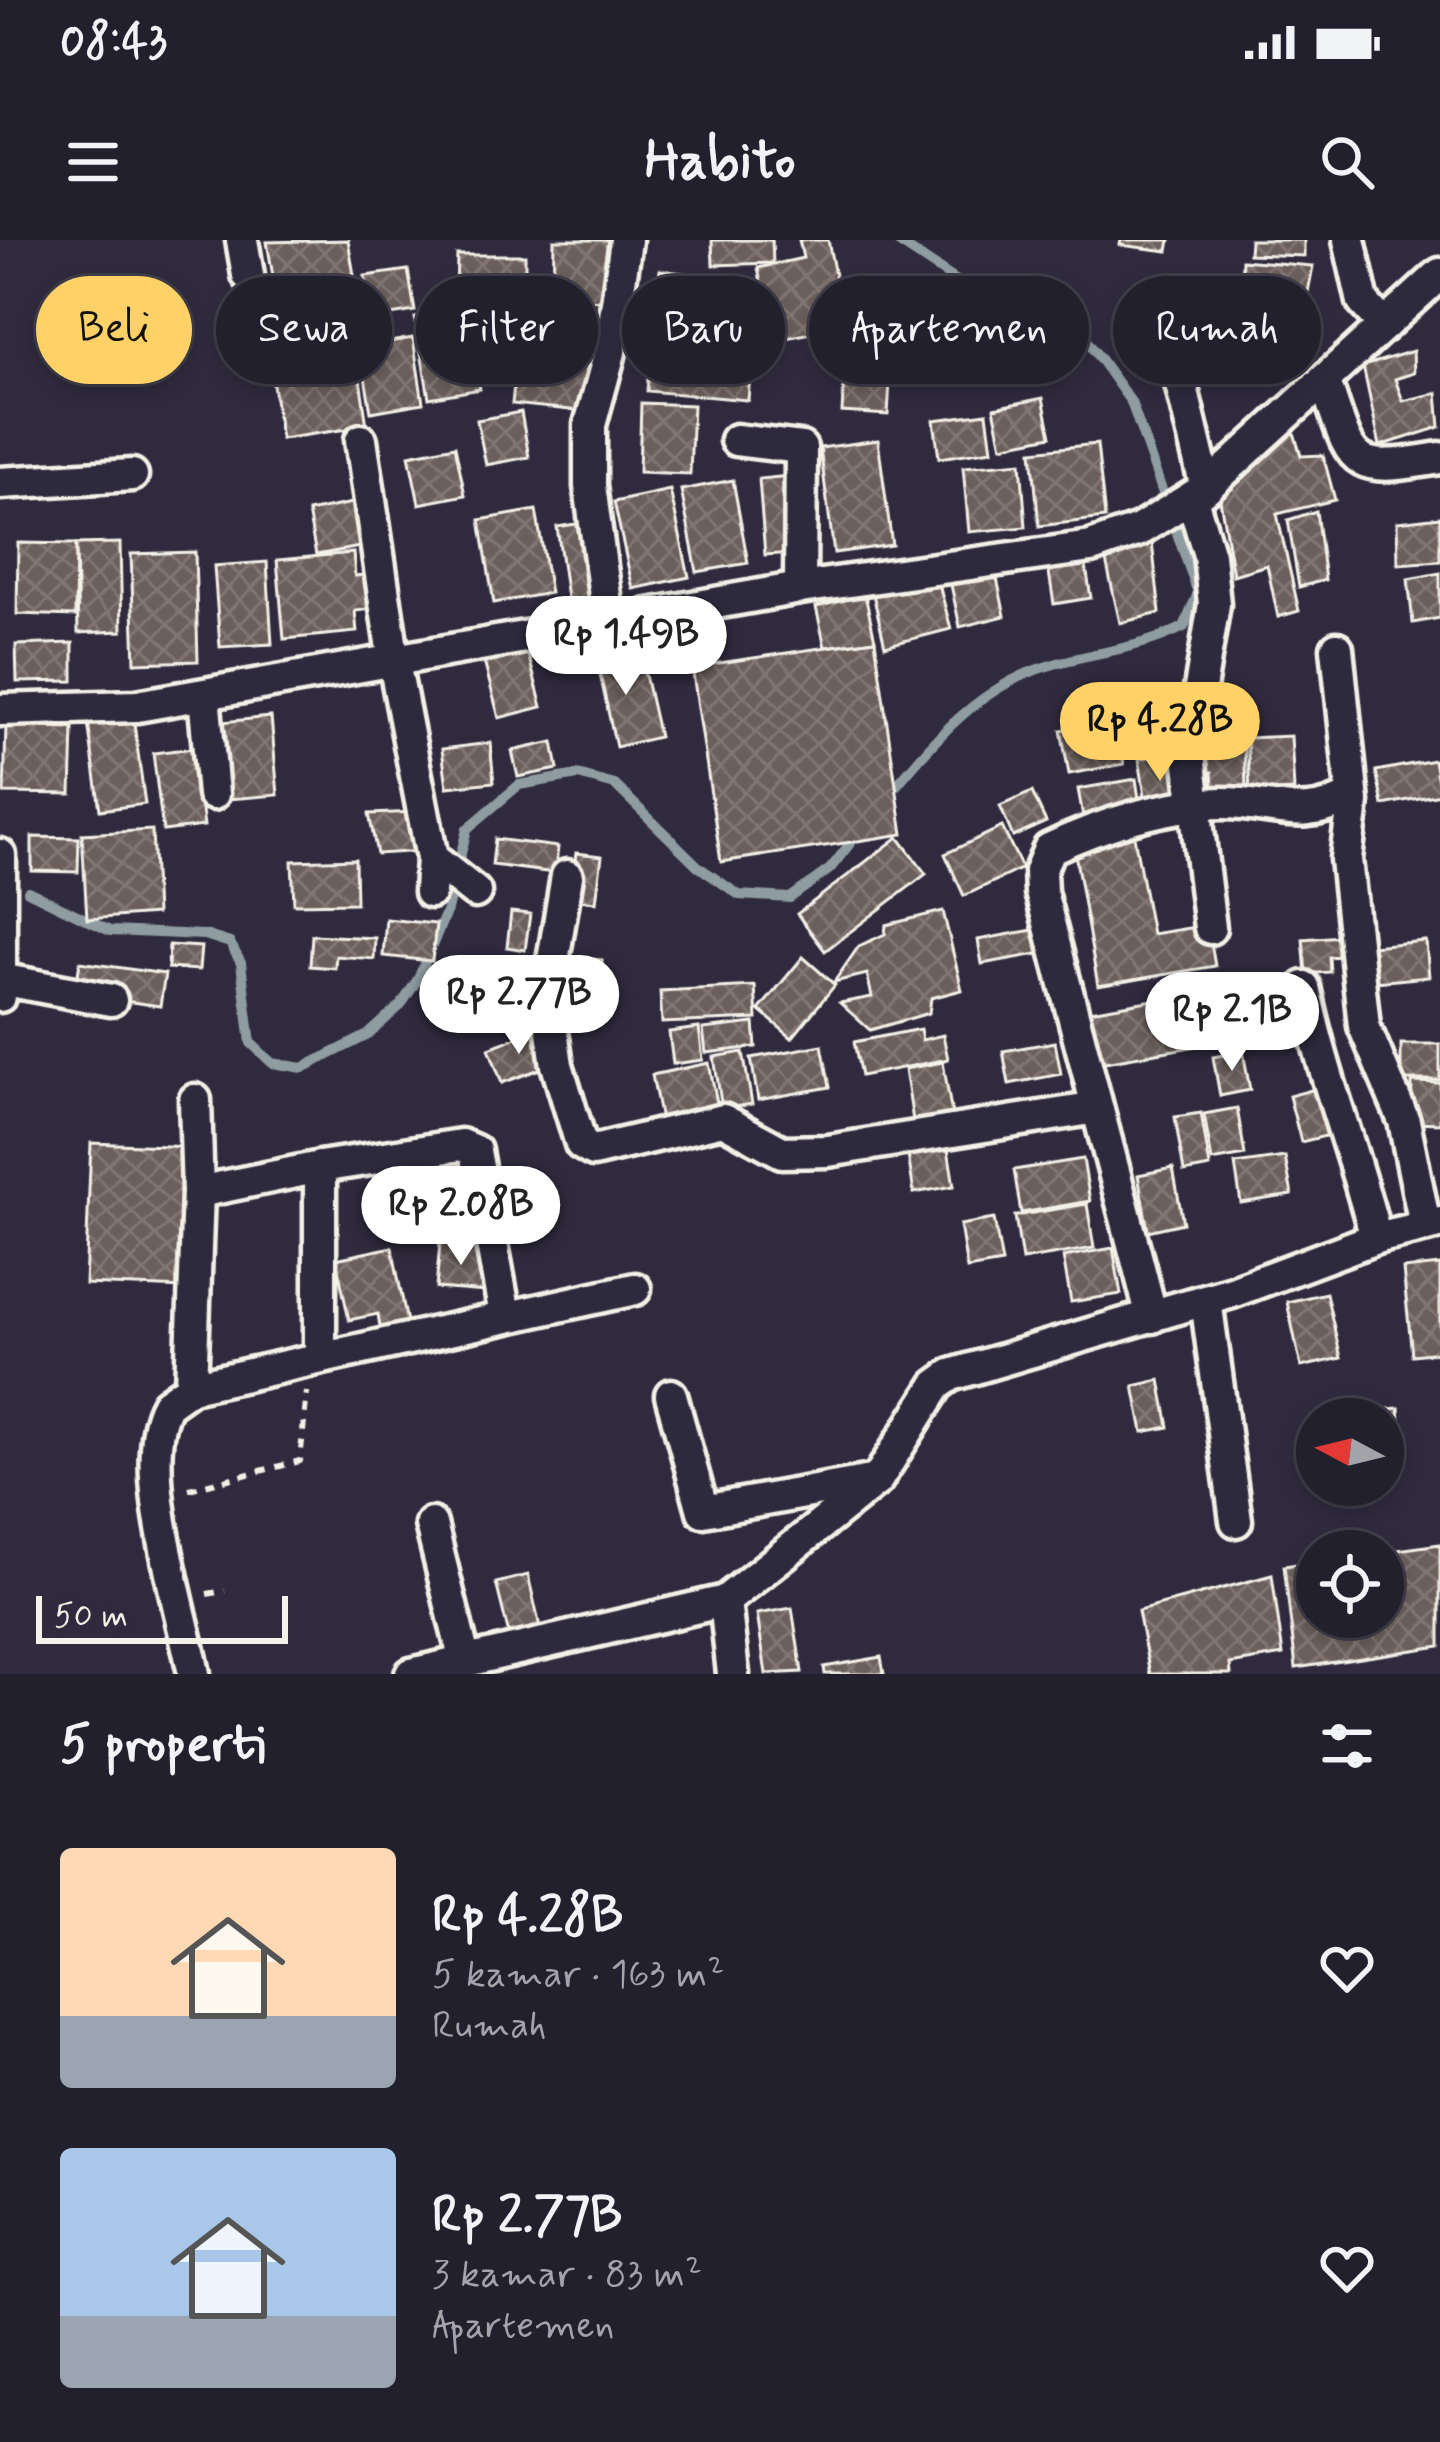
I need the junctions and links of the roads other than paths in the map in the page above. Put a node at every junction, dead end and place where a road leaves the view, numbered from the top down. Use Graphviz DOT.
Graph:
graph roads {
  1 [pos="242,240"];
  2 [pos="626,240"];
  3 [pos="1349,240"];
  4 [pos="1440,274"];
  5 [pos="248,275"];
  6 [pos="1374,315"];
  7 [pos="1325,382"];
  8 [pos="1179,384"];
  9 [pos="361,440"];
  10 [pos="736,440"];
  11 [pos="1440,458"];
  12 [pos="132,475"];
  13 [pos="0,483"];
  14 [pos="1194,498"];
  15 [pos="800,588"];
  16 [pos="609,625"];
  17 [pos="1336,648"];
  18 [pos="394,662"];
  19 [pos="203,695"];
  20 [pos="0,710"];
  21 [pos="212,794"];
  22 [pos="1352,796"];
  23 [pos="1196,806"];
  24 [pos="0,855"];
  25 [pos="567,876"];
  26 [pos="448,878"];
  27 [pos="1,886"];
  28 [pos="0,917"];
  29 [pos="1210,928"];
  30 [pos="0,980"];
  31 [pos="1304,987"];
  32 [pos="0,996"];
  33 [pos="111,1000"];
  34 [pos="195,1100"];
  35 [pos="1097,1108"];
  36 [pos="320,1167"];
  37 [pos="198,1192"];
  38 [pos="1433,1224"];
  39 [pos="1376,1238"];
  40 [pos="635,1289"];
  41 [pos="1206,1300"];
  42 [pos="505,1315"];
  43 [pos="1152,1316"];
  44 [pos="320,1358"];
  45 [pos="190,1387"];
  46 [pos="670,1395"];
  47 [pos="877,1480"];
  48 [pos="1236,1521"];
  49 [pos="431,1523"];
  50 [pos="724,1601"];
  51 [pos="465,1661"];
  52 [pos="194,1674"];
  53 [pos="411,1674"];
  54 [pos="733,1674"];
  1 -- 5 [label="street"];
  2 -- 16 [label="street"];
  3 -- 6 [label="street"];
  4 -- 6 [label="street"];
  6 -- 7 [label="street"];
  7 -- 11 [label="street"];
  7 -- 14 [label="street"];
  8 -- 14 [label="street"];
  9 -- 18 [label="street"];
  10 -- 15 [label="street"];
  12 -- 13 [label="street"];
  14 -- 15 [label="street"];
  14 -- 23 [label="street"];
  15 -- 16 [label="street"];
  16 -- 18 [label="street"];
  17 -- 22 [label="street"];
  18 -- 19 [label="street"];
  18 -- 26 [label="street"];
  19 -- 20 [label="street"];
  19 -- 21 [label="street"];
  22 -- 23 [label="street"];
  22 -- 38 [label="street"];
  23 -- 29 [label="street"];
  23 -- 35 [label="street"];
  24 -- 27 [label="street"];
  25 -- 35 [label="street"];
  27 -- 28 [label="street"];
  28 -- 30 [label="street"];
  30 -- 32 [label="street"];
  30 -- 33 [label="street"];
  31 -- 39 [label="street"];
  34 -- 37 [label="street"];
  35 -- 43 [label="street"];
  36 -- 37 [label="street"];
  36 -- 42 [label="street"];
  36 -- 44 [label="street"];
  37 -- 45 [label="street"];
  38 -- 39 [label="street"];
  39 -- 41 [label="street"];
  40 -- 42 [label="street"];
  41 -- 43 [label="street"];
  41 -- 48 [label="street"];
  42 -- 44 [label="street"];
  43 -- 47 [label="street"];
  44 -- 45 [label="street"];
  45 -- 52 [label="street"];
  46 -- 47 [label="street"];
  47 -- 50 [label="street"];
  49 -- 51 [label="street"];
  50 -- 51 [label="street"];
  50 -- 54 [label="street"];
  51 -- 53 [label="street"];
}
